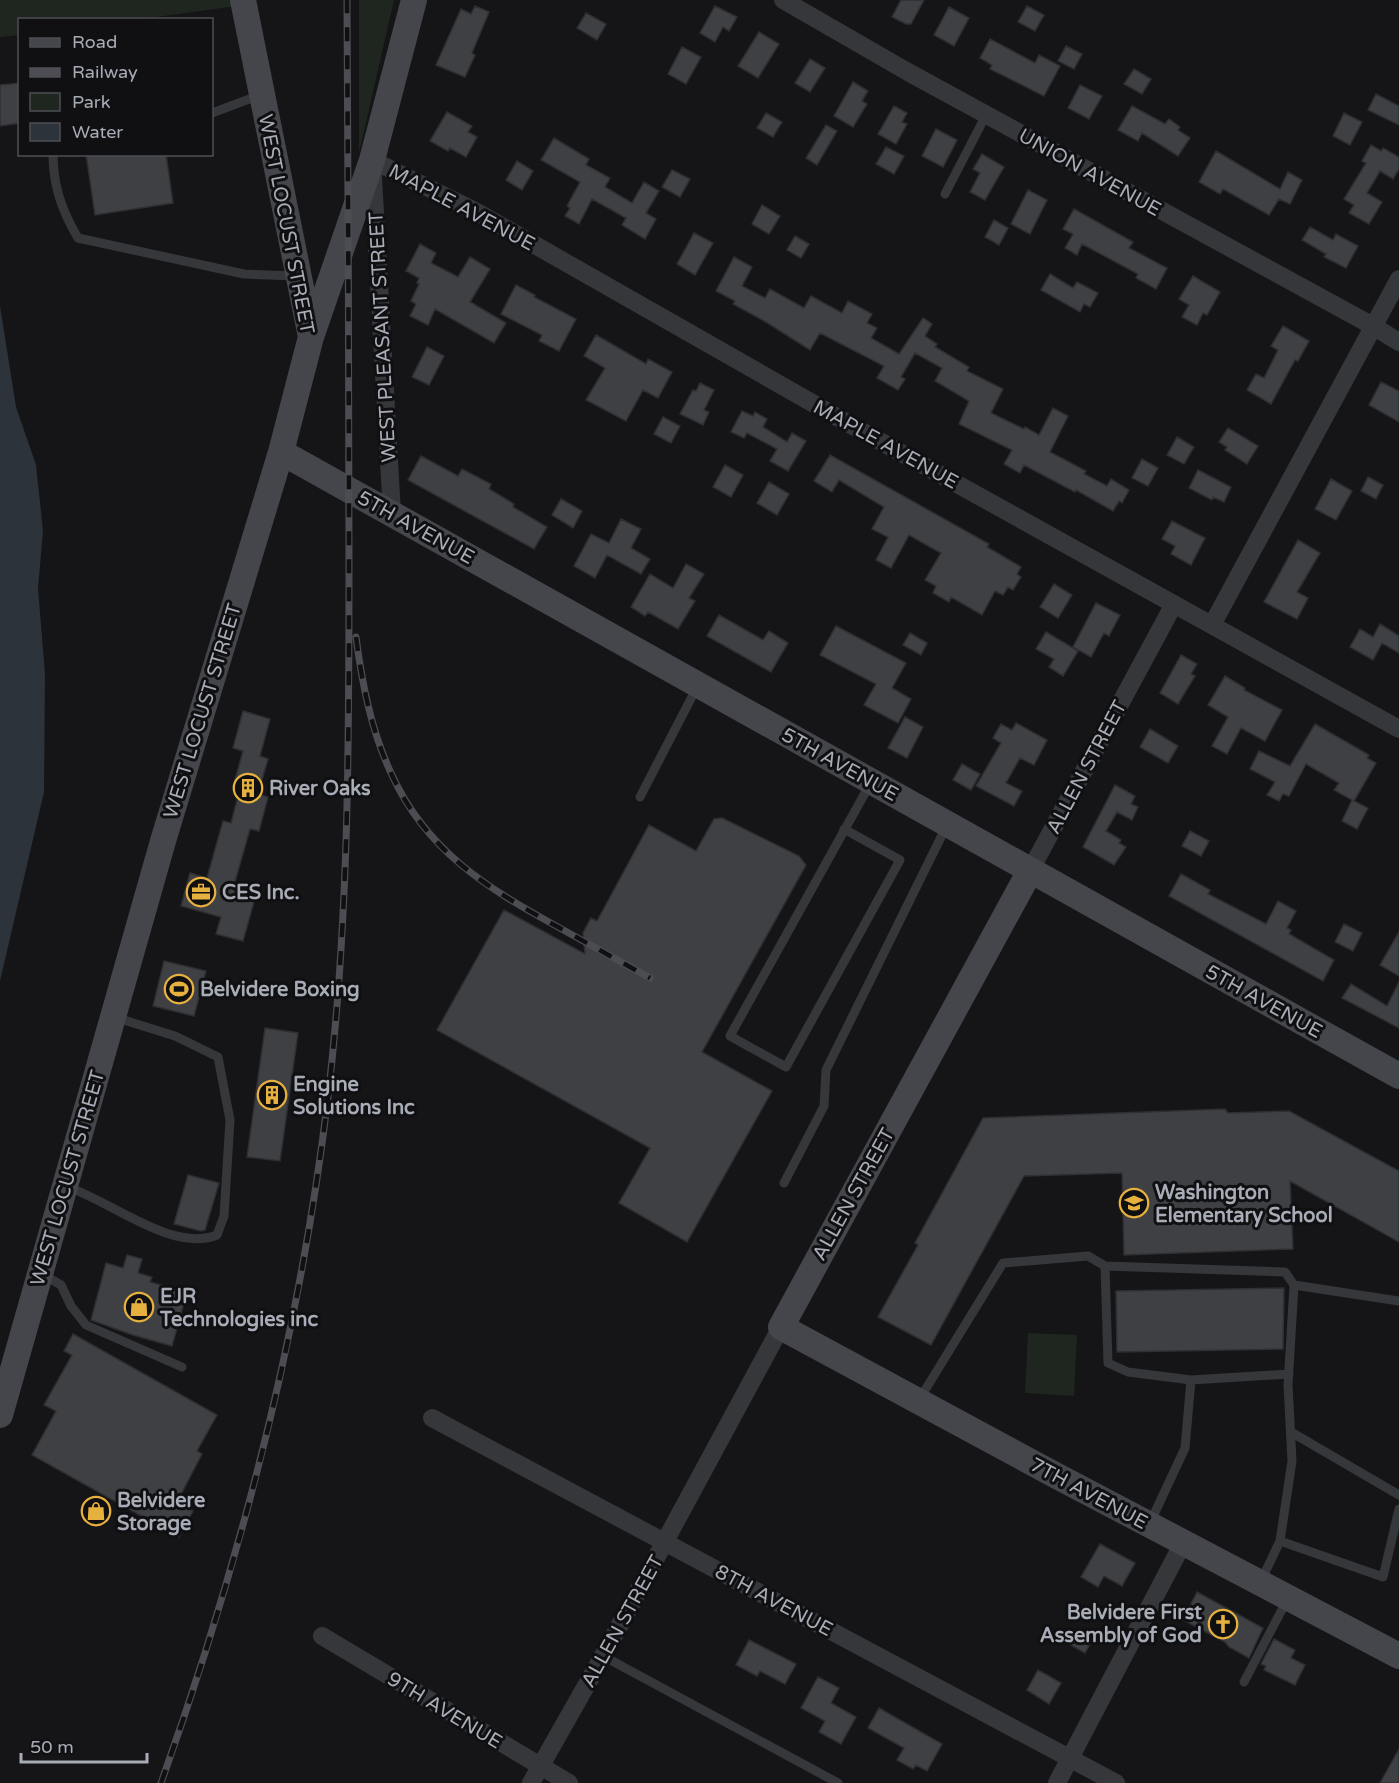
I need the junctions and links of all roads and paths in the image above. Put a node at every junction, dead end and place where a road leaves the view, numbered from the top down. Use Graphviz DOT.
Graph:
graph roads {
  1 [pos="243,0"];
  2 [pos="414,0"];
  3 [pos="783,0"];
  4 [pos="262,95"];
  5 [pos="213,113"];
  6 [pos="986,115"];
  7 [pos="53,156"];
  8 [pos="372,160"];
  9 [pos="945,194"];
  10 [pos="298,276"];
  11 [pos="1399,279"];
  12 [pos="1373,326"];
  13 [pos="311,337"];
  14 [pos="1399,342"];
  15 [pos="281,452"];
  16 [pos="392,514"];
  17 [pos="1174,604"];
  18 [pos="1212,625"];
  19 [pos="698,685"];
  20 [pos="1399,729"];
  21 [pos="871,782"];
  22 [pos="640,797"];
  23 [pos="947,825"];
  24 [pos="844,829"];
  25 [pos="1030,871"];
  26 [pos="113,1017"];
  27 [pos="1399,1076"];
  28 [pos="784,1183"];
  29 [pos="65,1186"];
  30 [pos="1105,1266"];
  31 [pos="40,1273"];
  32 [pos="1294,1285"];
  33 [pos="1399,1301"];
  34 [pos="781,1327"];
  35 [pos="182,1367"];
  36 [pos="1289,1374"];
  37 [pos="1191,1380"];
  38 [pos="919,1401"];
  39 [pos="0,1415"];
  40 [pos="432,1418"];
  41 [pos="1290,1432"];
  42 [pos="1399,1495"];
  43 [pos="1399,1509"];
  44 [pos="1149,1525"];
  45 [pos="1280,1540"];
  46 [pos="665,1542"];
  47 [pos="1183,1543"];
  48 [pos="1260,1583"];
  49 [pos="1288,1598"];
  50 [pos="322,1636"];
  51 [pos="603,1656"];
  52 [pos="1399,1656"];
  53 [pos="1244,1682"];
  54 [pos="1070,1759"];
  55 [pos="541,1767"];
  56 [pos="531,1783"];
  57 [pos="569,1783"];
  58 [pos="838,1783"];
  59 [pos="1057,1783"];
  60 [pos="1116,1783"];
  1 -- 4 [label="street, WEST LOCUST STREET"];
  2 -- 8 [label="street, WEST PLEASANT STREET"];
  3 -- 6 [label="street, UNION AVENUE"];
  4 -- 5 [label="lane"];
  4 -- 10 [label="street, WEST LOCUST STREET"];
  6 -- 9 [label="lane"];
  6 -- 12 [label="street, UNION AVENUE"];
  7 -- 10 [label="lane"];
  8 -- 13 [label="street, WEST PLEASANT STREET"];
  8 -- 16 [label="street, WEST PLEASANT STREET"];
  8 -- 17 [label="street, MAPLE AVENUE"];
  10 -- 13 [label="street, WEST LOCUST STREET"];
  11 -- 12 [label="street"];
  12 -- 14 [label="street, UNION AVENUE"];
  12 -- 18 [label="street"];
  13 -- 15 [label="street, WEST LOCUST STREET"];
  15 -- 16 [label="street, 5TH AVENUE"];
  15 -- 26 [label="street, WEST LOCUST STREET"];
  16 -- 19 [label="street, 5TH AVENUE"];
  17 -- 18 [label="street, MAPLE AVENUE"];
  17 -- 25 [label="street, ALLEN STREET"];
  18 -- 20 [label="street, MAPLE AVENUE"];
  19 -- 21 [label="street, 5TH AVENUE"];
  19 -- 22 [label="lane"];
  21 -- 23 [label="street, 5TH AVENUE"];
  21 -- 24 [label="lane"];
  23 -- 25 [label="street, 5TH AVENUE"];
  23 -- 28 [label="lane"];
  24 -- 24 [label="lane"];
  25 -- 27 [label="street, 5TH AVENUE"];
  25 -- 34 [label="street, ALLEN STREET"];
  26 -- 29 [label="street, WEST LOCUST STREET"];
  26 -- 29 [label="lane"];
  29 -- 31 [label="street, WEST LOCUST STREET"];
  30 -- 32 [label="lane"];
  30 -- 37 [label="lane"];
  30 -- 38 [label="lane"];
  31 -- 35 [label="lane"];
  31 -- 39 [label="street, WEST LOCUST STREET"];
  32 -- 33 [label="lane"];
  32 -- 36 [label="lane"];
  34 -- 38 [label="street, 7TH AVENUE"];
  34 -- 46 [label="street, ALLEN STREET"];
  36 -- 37 [label="lane"];
  36 -- 41 [label="lane"];
  37 -- 44 [label="lane"];
  38 -- 44 [label="street, 7TH AVENUE"];
  40 -- 46 [label="street, 8TH AVENUE"];
  41 -- 42 [label="lane"];
  41 -- 45 [label="lane"];
  43 -- 45 [label="lane"];
  44 -- 47 [label="street, 7TH AVENUE"];
  45 -- 48 [label="lane"];
  46 -- 51 [label="street, ALLEN STREET"];
  46 -- 54 [label="street, 8TH AVENUE"];
  47 -- 48 [label="street, 7TH AVENUE"];
  47 -- 54 [label="street"];
  48 -- 49 [label="street, 7TH AVENUE"];
  49 -- 52 [label="street, 7TH AVENUE"];
  49 -- 53 [label="lane"];
  50 -- 55 [label="street, 9TH AVENUE"];
  51 -- 55 [label="street, ALLEN STREET"];
  51 -- 58 [label="lane"];
  54 -- 59 [label="street"];
  54 -- 60 [label="street, 8TH AVENUE"];
  55 -- 56 [label="street, ALLEN STREET"];
  55 -- 57 [label="street, 9TH AVENUE"];
}
